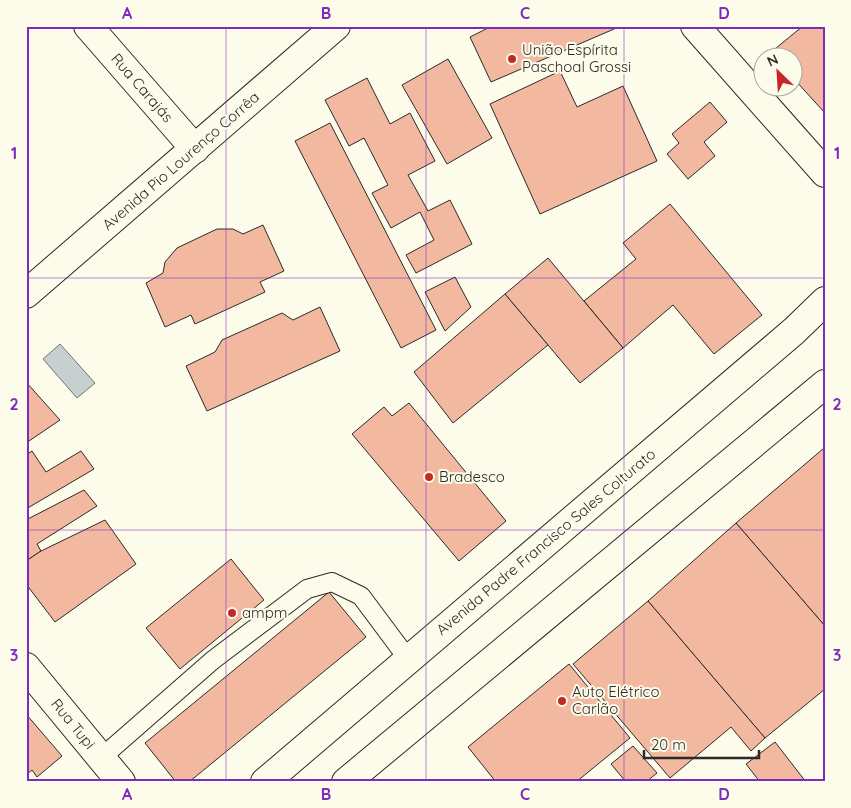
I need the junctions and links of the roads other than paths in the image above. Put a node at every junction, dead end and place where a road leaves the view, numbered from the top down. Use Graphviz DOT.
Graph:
graph roads {
  1 [pos="88,26"];
  2 [pos="336,26"];
  3 [pos="695,26"];
  4 [pos="195,149"];
  5 [pos="825,173"];
  6 [pos="26,294"];
  7 [pos="825,301"];
  8 [pos="825,384"];
  9 [pos="408,659"];
  10 [pos="26,667"];
  11 [pos="101,758"];
  12 [pos="121,782"];
  13 [pos="265,782"];
  14 [pos="346,782"];
  1 -- 4 [label="main road, Rua Carajás"];
  2 -- 4 [label="main road, Avenida Pio Lourenço Corrêa"];
  3 -- 5 [label="main road"];
  4 -- 6 [label="main road, Avenida Pio Lourenço Corrêa"];
  7 -- 9 [label="main road, Avenida Padre Francisco Sales Colturato"];
  8 -- 14 [label="main road"];
  9 -- 11 [label="lane"];
  9 -- 13 [label="main road, Avenida Padre Francisco Sales Colturato"];
  10 -- 11 [label="main road, Rua Tupi"];
  11 -- 12 [label="main road, Rua Tupi"];
}
